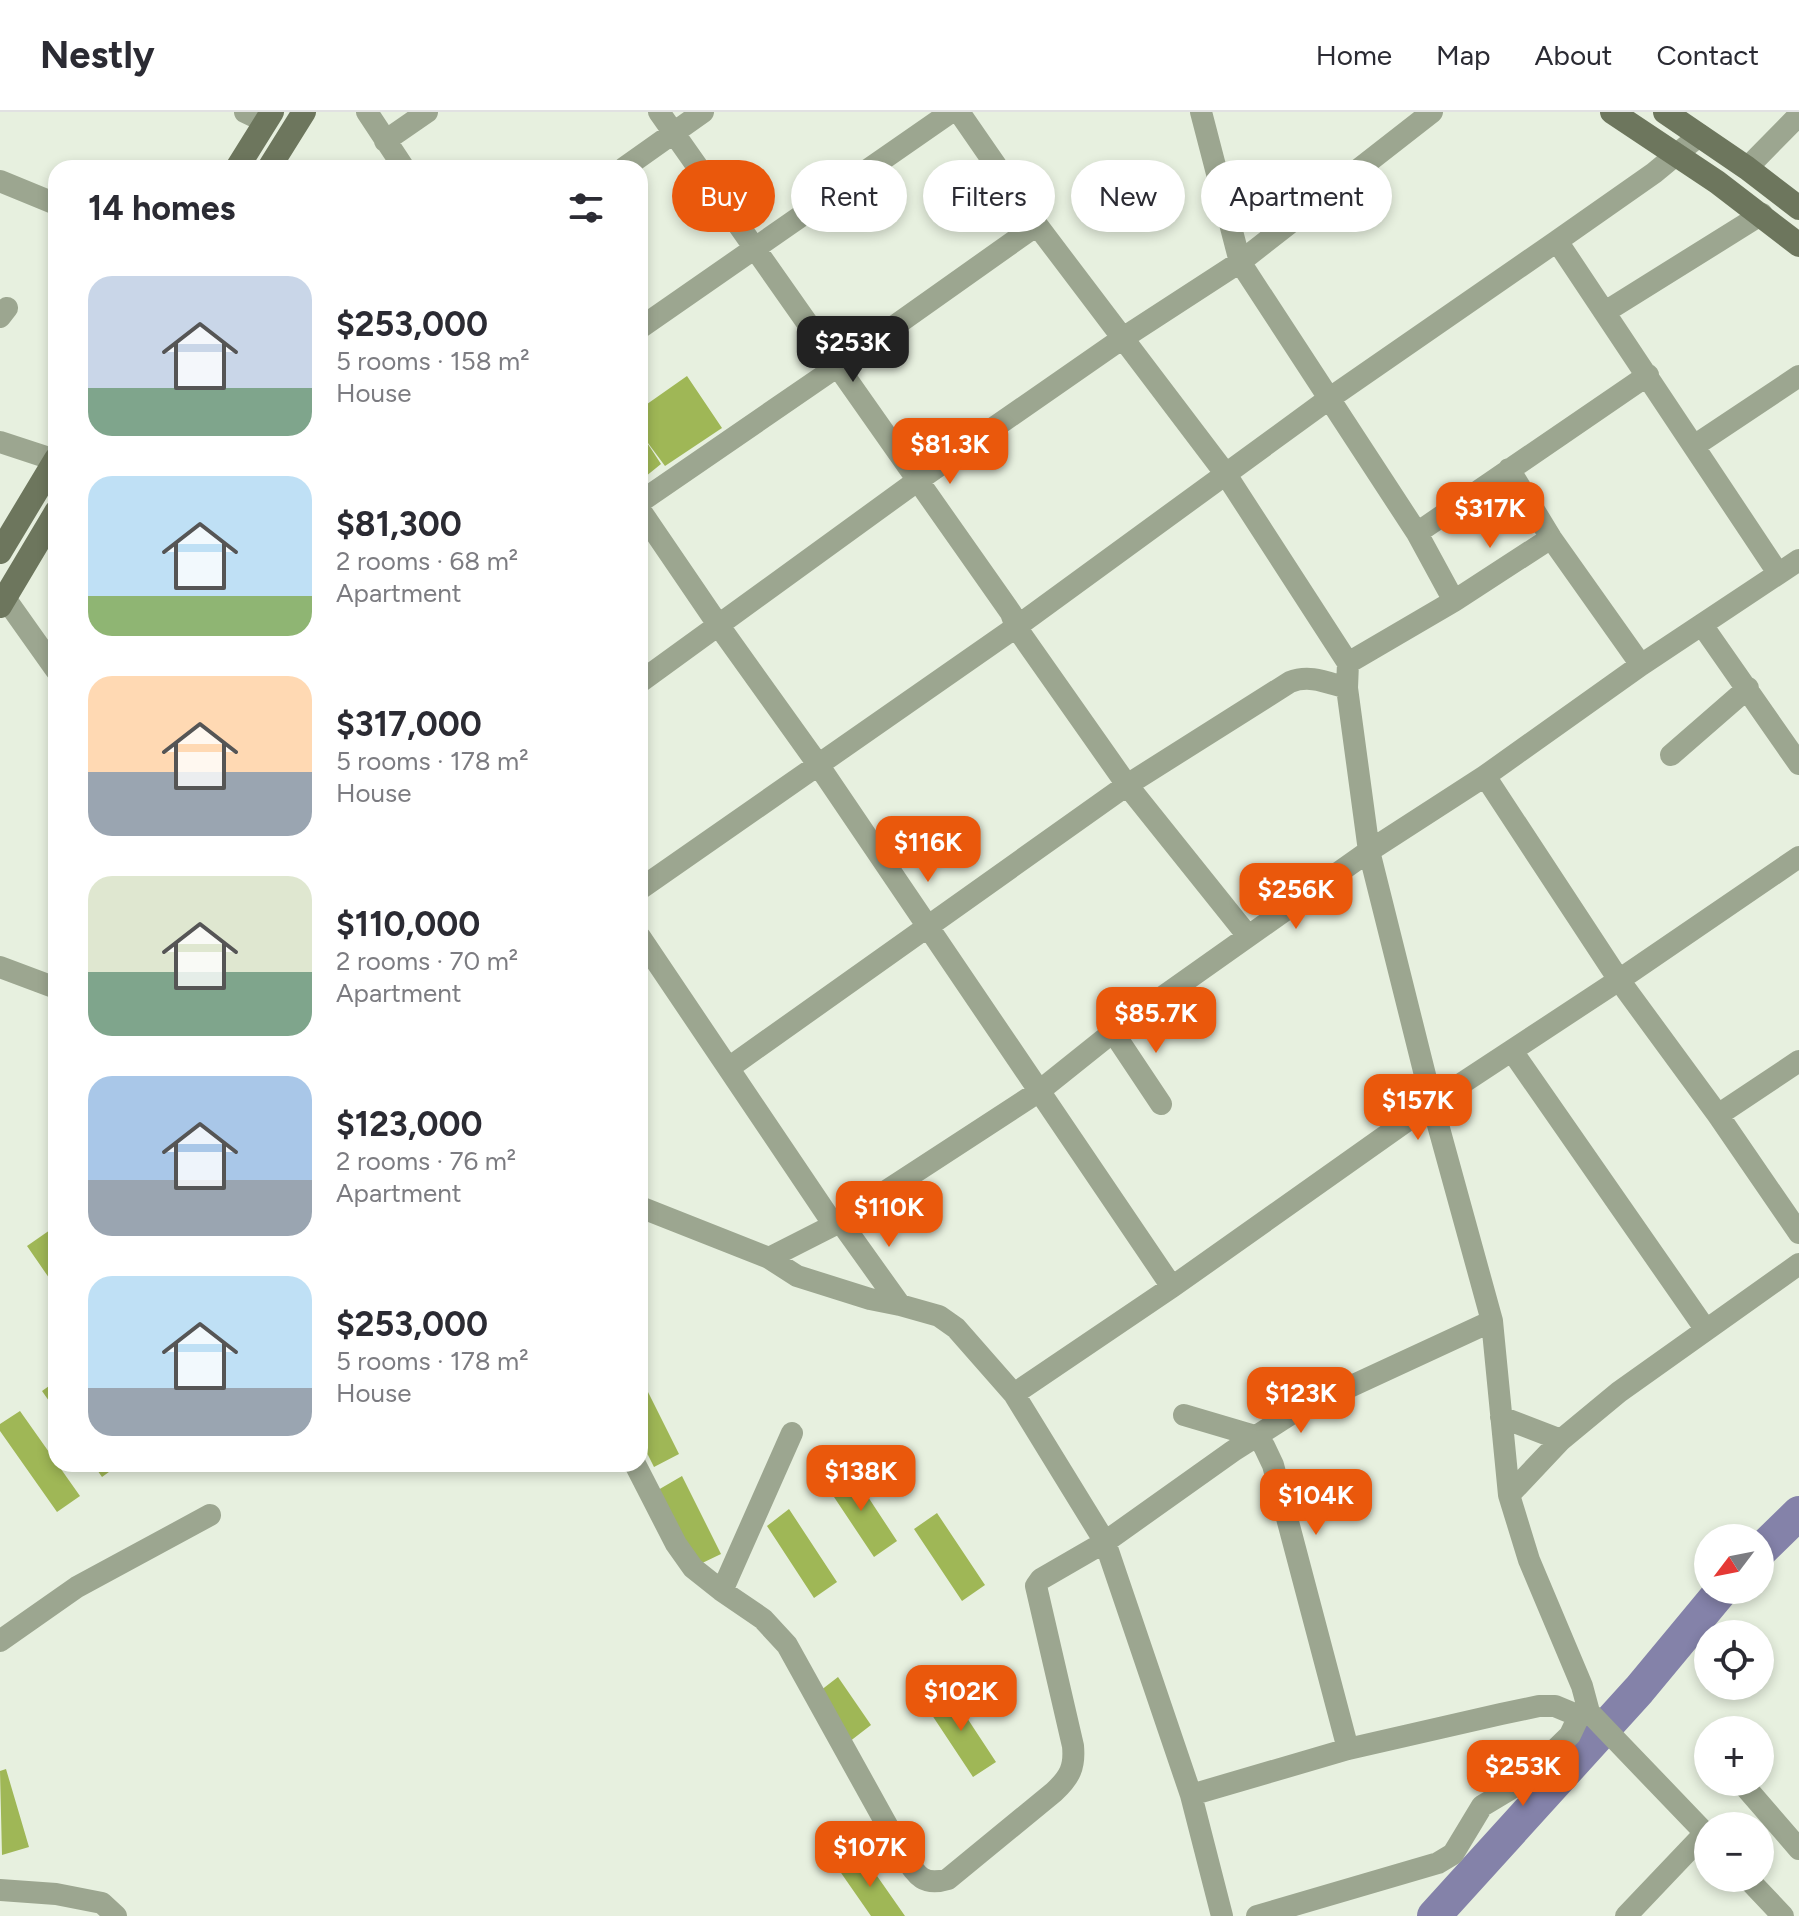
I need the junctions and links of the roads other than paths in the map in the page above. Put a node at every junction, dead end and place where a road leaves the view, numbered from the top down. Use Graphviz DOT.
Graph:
graph roads {
  1 [pos="304,112"];
  2 [pos="367,112"];
  3 [pos="427,112"];
  4 [pos="659,112"];
  5 [pos="703,112"];
  6 [pos="951,112"];
  7 [pos="959,112"];
  8 [pos="1201,112"];
  9 [pos="1432,112"];
  10 [pos="1612,112"];
  11 [pos="1665,112"];
  12 [pos="261,115"];
  13 [pos="1799,115"];
  14 [pos="673,133"];
  15 [pos="1700,135"];
  16 [pos="385,141"];
  17 [pos="1677,156"];
  18 [pos="241,160"];
  19 [pos="274,160"];
  20 [pos="398,160"];
  21 [pos="635,160"];
  22 [pos="992,160"];
  23 [pos="1747,168"];
  24 [pos="0,181"];
  25 [pos="48,201"];
  26 [pos="1799,208"];
  27 [pos="1762,214"];
  28 [pos="1027,232"];
  29 [pos="1042,232"];
  30 [pos="1557,241"];
  31 [pos="1799,245"];
  32 [pos="754,250"];
  33 [pos="1240,262"];
  34 [pos="1605,312"];
  35 [pos="648,323"];
  36 [pos="1123,338"];
  37 [pos="838,366"];
  38 [pos="1648,375"];
  39 [pos="1799,376"];
  40 [pos="1330,398"];
  41 [pos="0,442"];
  42 [pos="1694,446"];
  43 [pos="48,457"];
  44 [pos="1509,469"];
  45 [pos="48,472"];
  46 [pos="1225,473"];
  47 [pos="917,481"];
  48 [pos="648,497"];
  49 [pos="648,522"];
  50 [pos="18,523"];
  51 [pos="48,525"];
  52 [pos="1417,533"];
  53 [pos="41,536"];
  54 [pos="1551,538"];
  55 [pos="0,552"];
  56 [pos="1799,560"];
  57 [pos="1778,573"];
  58 [pos="1454,601"];
  59 [pos="2,602"];
  60 [pos="1702,625"];
  61 [pos="719,626"];
  62 [pos="1016,627"];
  63 [pos="48,660"];
  64 [pos="1348,663"];
  65 [pos="1641,665"];
  66 [pos="648,676"];
  67 [pos="1347,688"];
  68 [pos="1748,688"];
  69 [pos="1671,755"];
  70 [pos="817,763"];
  71 [pos="1799,764"];
  72 [pos="1485,776"];
  73 [pos="1127,785"];
  74 [pos="1369,851"];
  75 [pos="1799,857"];
  76 [pos="648,883"];
  77 [pos="928,925"];
  78 [pos="1248,936"];
  79 [pos="648,949"];
  80 [pos="0,967"];
  81 [pos="1619,980"];
  82 [pos="48,985"];
  83 [pos="1113,1032"];
  84 [pos="1512,1051"];
  85 [pos="1799,1061"];
  86 [pos="730,1067"];
  87 [pos="1038,1092"];
  88 [pos="1432,1103"];
  89 [pos="1161,1104"];
  90 [pos="1718,1115"];
  91 [pos="648,1210"];
  92 [pos="837,1223"];
  93 [pos="1799,1233"];
  94 [pos="769,1258"];
  95 [pos="1799,1264"];
  96 [pos="1172,1287"];
  97 [pos="900,1305"];
  98 [pos="1492,1321"];
  99 [pos="1706,1330"];
  100 [pos="1014,1394"];
  101 [pos="1184,1415"];
  102 [pos="1501,1417"];
  103 [pos="792,1433"];
  104 [pos="1255,1436"];
  105 [pos="1561,1440"];
  106 [pos="639,1472"];
  107 [pos="1509,1495"];
  108 [pos="210,1515"];
  109 [pos="1105,1542"];
  110 [pos="722,1591"];
  111 [pos="0,1641"];
  112 [pos="1590,1718"];
  113 [pos="1348,1749"];
  114 [pos="1191,1795"];
  115 [pos="1753,1796"];
  116 [pos="1694,1822"];
  117 [pos="1694,1847"];
  118 [pos="1799,1849"];
  119 [pos="0,1890"];
  120 [pos="1760,1892"];
  121 [pos="116,1916"];
  122 [pos="1222,1916"];
  123 [pos="1257,1916"];
  124 [pos="1626,1916"];
  125 [pos="1783,1916"];
  1 -- 19 [label="main road"];
  2 -- 16 [label="street"];
  3 -- 16 [label="street"];
  4 -- 14 [label="street"];
  5 -- 14 [label="street"];
  6 -- 32 [label="street"];
  7 -- 22 [label="street"];
  8 -- 33 [label="street"];
  9 -- 33 [label="street"];
  10 -- 17 [label="main road"];
  11 -- 15 [label="main road"];
  12 -- 18 [label="main road"];
  13 -- 23 [label="street"];
  14 -- 21 [label="street"];
  14 -- 32 [label="street"];
  15 -- 17 [label="street"];
  15 -- 23 [label="main road"];
  16 -- 20 [label="street"];
  17 -- 27 [label="main road"];
  17 -- 30 [label="street"];
  23 -- 26 [label="main road"];
  24 -- 25 [label="street"];
  27 -- 31 [label="main road"];
  27 -- 34 [label="street"];
  28 -- 37 [label="street"];
  29 -- 36 [label="street"];
  30 -- 34 [label="street"];
  30 -- 40 [label="street"];
  32 -- 35 [label="street"];
  32 -- 37 [label="street"];
  33 -- 36 [label="street"];
  33 -- 40 [label="street"];
  34 -- 38 [label="street"];
  36 -- 46 [label="street"];
  36 -- 47 [label="street"];
  37 -- 47 [label="street"];
  37 -- 48 [label="street"];
  38 -- 42 [label="street"];
  38 -- 44 [label="street"];
  39 -- 42 [label="street"];
  40 -- 46 [label="street"];
  40 -- 52 [label="street"];
  41 -- 43 [label="street"];
  42 -- 57 [label="street"];
  44 -- 52 [label="street"];
  44 -- 54 [label="street"];
  45 -- 50 [label="main road"];
  46 -- 62 [label="street"];
  46 -- 64 [label="street"];
  47 -- 61 [label="street"];
  47 -- 62 [label="street"];
  49 -- 61 [label="street"];
  50 -- 53 [label="main road"];
  50 -- 55 [label="main road"];
  51 -- 53 [label="main road"];
  52 -- 58 [label="street"];
  53 -- 59 [label="main road"];
  54 -- 58 [label="street"];
  54 -- 65 [label="street"];
  56 -- 57 [label="street"];
  57 -- 60 [label="street"];
  58 -- 64 [label="street"];
  59 -- 63 [label="street"];
  60 -- 65 [label="street"];
  60 -- 68 [label="street"];
  61 -- 66 [label="street"];
  61 -- 70 [label="street"];
  62 -- 70 [label="street"];
  62 -- 73 [label="street"];
  64 -- 67 [label="street"];
  65 -- 72 [label="street"];
  67 -- 73 [label="street"];
  67 -- 74 [label="street"];
  68 -- 69 [label="street"];
  68 -- 71 [label="street"];
  70 -- 76 [label="street"];
  70 -- 77 [label="street"];
  72 -- 74 [label="street"];
  72 -- 81 [label="street"];
  73 -- 77 [label="street"];
  73 -- 78 [label="street"];
  74 -- 78 [label="street"];
  74 -- 88 [label="street"];
  75 -- 81 [label="street"];
  77 -- 86 [label="street"];
  77 -- 87 [label="street"];
  78 -- 83 [label="street"];
  79 -- 86 [label="street"];
  80 -- 82 [label="street"];
  81 -- 84 [label="street"];
  81 -- 90 [label="street"];
  83 -- 87 [label="street"];
  83 -- 89 [label="street"];
  84 -- 88 [label="street"];
  84 -- 99 [label="street"];
  85 -- 90 [label="street"];
  86 -- 92 [label="street"];
  87 -- 92 [label="street"];
  87 -- 96 [label="street"];
  88 -- 96 [label="street"];
  88 -- 98 [label="street"];
  90 -- 93 [label="street"];
  91 -- 94 [label="street"];
  92 -- 94 [label="street"];
  92 -- 97 [label="street"];
  94 -- 97 [label="street"];
  95 -- 99 [label="street"];
  96 -- 100 [label="street"];
  97 -- 100 [label="street"];
  98 -- 102 [label="street"];
  98 -- 104 [label="street"];
  99 -- 105 [label="street"];
  100 -- 109 [label="street"];
  101 -- 104 [label="street"];
  102 -- 105 [label="street"];
  102 -- 107 [label="street"];
  103 -- 110 [label="street"];
  104 -- 109 [label="street"];
  104 -- 113 [label="street"];
  105 -- 107 [label="street"];
  106 -- 110 [label="street"];
  107 -- 112 [label="street"];
  108 -- 111 [label="street"];
  109 -- 110 [label="street"];
  109 -- 114 [label="street"];
  112 -- 113 [label="street"];
  112 -- 116 [label="street"];
  112 -- 123 [label="street"];
  113 -- 114 [label="street"];
  114 -- 122 [label="street"];
  115 -- 118 [label="street"];
  117 -- 124 [label="street"];
  119 -- 121 [label="street"];
  120 -- 125 [label="street"];
}
